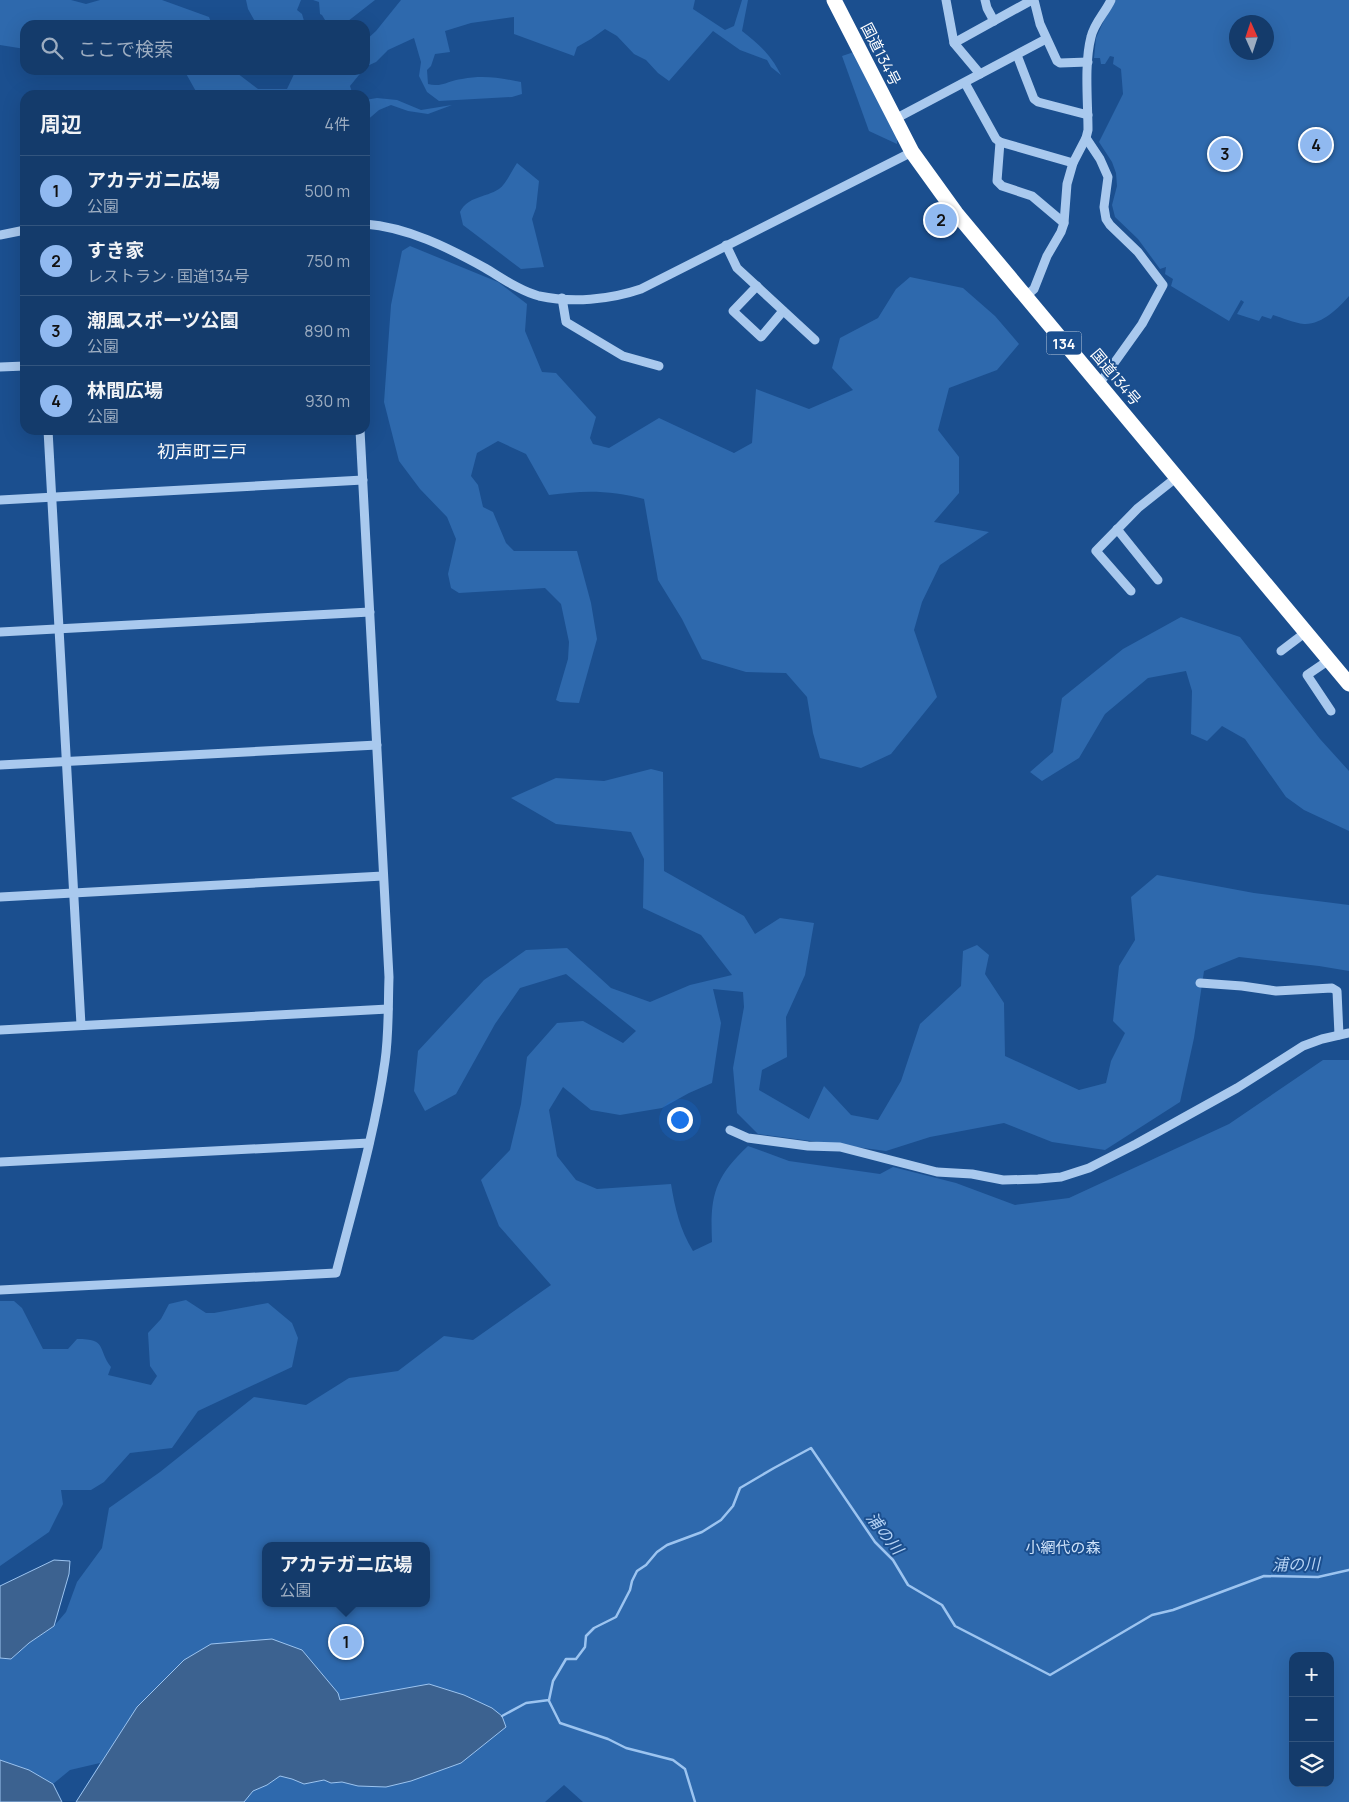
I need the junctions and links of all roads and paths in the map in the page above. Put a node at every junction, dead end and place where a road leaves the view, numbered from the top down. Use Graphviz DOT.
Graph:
graph roads {
  1 [pos="834,0"];
  2 [pos="946,0"];
  3 [pos="985,0"];
  4 [pos="1033,0"];
  5 [pos="1111,0"];
  6 [pos="994,21"];
  7 [pos="1046,39"];
  8 [pos="954,43"];
  9 [pos="1017,55"];
  10 [pos="1088,62"];
  11 [pos="980,74"];
  12 [pos="965,83"];
  13 [pos="1088,115"];
  14 [pos="895,119"];
  15 [pos="1086,138"];
  16 [pos="1000,142"];
  17 [pos="912,152"];
  18 [pos="1073,164"];
  19 [pos="1064,223"];
  20 [pos="370,225"];
  21 [pos="20,231"];
  22 [pos="0,235"];
  23 [pos="726,245"];
  24 [pos="757,286"];
  25 [pos="1026,296"];
  26 [pos="562,298"];
  27 [pos="783,312"];
  28 [pos="815,340"];
  29 [pos="20,366"];
  30 [pos="658,366"];
  31 [pos="0,367"];
  32 [pos="1099,382"];
  33 [pos="48,435"];
  34 [pos="360,435"];
  35 [pos="1177,477"];
  36 [pos="363,480"];
  37 [pos="52,497"];
  38 [pos="0,500"];
  39 [pos="1117,530"];
  40 [pos="1158,580"];
  41 [pos="1131,591"];
  42 [pos="370,612"];
  43 [pos="59,629"];
  44 [pos="0,632"];
  45 [pos="1306,632"];
  46 [pos="1281,651"];
  47 [pos="1329,660"];
  48 [pos="1349,684"];
  49 [pos="1331,711"];
  50 [pos="377,744"];
  51 [pos="66,762"];
  52 [pos="0,765"];
  53 [pos="384,876"];
  54 [pos="73,893"];
  55 [pos="0,897"];
  56 [pos="1200,983"];
  57 [pos="388,1009"];
  58 [pos="80,1025"];
  59 [pos="0,1030"];
  60 [pos="1349,1033"];
  61 [pos="1339,1035"];
  62 [pos="730,1130"];
  63 [pos="368,1143"];
  64 [pos="0,1162"];
  65 [pos="0,1290"];
  1 -- 14 [label="highway, 国道134号 / 134"];
  2 -- 8 [label="street"];
  3 -- 6 [label="street"];
  4 -- 6 [label="street"];
  4 -- 7 [label="street"];
  5 -- 10 [label="street"];
  6 -- 8 [label="street"];
  7 -- 9 [label="street"];
  7 -- 10 [label="street"];
  8 -- 11 [label="street"];
  9 -- 11 [label="street"];
  9 -- 13 [label="street"];
  10 -- 13 [label="street"];
  11 -- 12 [label="street"];
  12 -- 14 [label="street"];
  12 -- 16 [label="street"];
  13 -- 15 [label="street"];
  14 -- 17 [label="highway, 国道134号 / 134"];
  15 -- 18 [label="street"];
  15 -- 32 [label="street"];
  16 -- 18 [label="street"];
  16 -- 19 [label="street"];
  17 -- 23 [label="street"];
  17 -- 25 [label="highway, 国道134号 / 134"];
  18 -- 19 [label="street"];
  19 -- 25 [label="street"];
  20 -- 26 [label="street"];
  21 -- 22 [label="street"];
  23 -- 24 [label="street"];
  23 -- 26 [label="street"];
  24 -- 27 [label="street"];
  24 -- 27 [label="street"];
  25 -- 32 [label="highway, 国道134号 / 134"];
  26 -- 30 [label="street"];
  27 -- 28 [label="street"];
  29 -- 31 [label="street"];
  32 -- 35 [label="highway, 国道134号 / 134"];
  33 -- 37 [label="street"];
  34 -- 36 [label="street"];
  35 -- 39 [label="street"];
  35 -- 45 [label="highway, 国道134号 / 134"];
  36 -- 37 [label="street"];
  36 -- 42 [label="street"];
  37 -- 38 [label="street"];
  37 -- 43 [label="street"];
  39 -- 40 [label="street"];
  39 -- 41 [label="street"];
  42 -- 43 [label="street"];
  42 -- 50 [label="street"];
  43 -- 44 [label="street"];
  43 -- 51 [label="street"];
  45 -- 46 [label="street"];
  45 -- 47 [label="highway, 国道134号 / 134"];
  47 -- 48 [label="highway, 国道134号 / 134"];
  47 -- 49 [label="street"];
  50 -- 51 [label="street"];
  50 -- 53 [label="street"];
  51 -- 52 [label="street"];
  51 -- 54 [label="street"];
  53 -- 54 [label="street"];
  53 -- 57 [label="street"];
  54 -- 55 [label="street"];
  54 -- 58 [label="street"];
  56 -- 61 [label="street"];
  57 -- 58 [label="street"];
  57 -- 63 [label="street"];
  58 -- 59 [label="street"];
  60 -- 61 [label="street"];
  61 -- 62 [label="street"];
  63 -- 64 [label="street"];
  63 -- 65 [label="street"];
}
